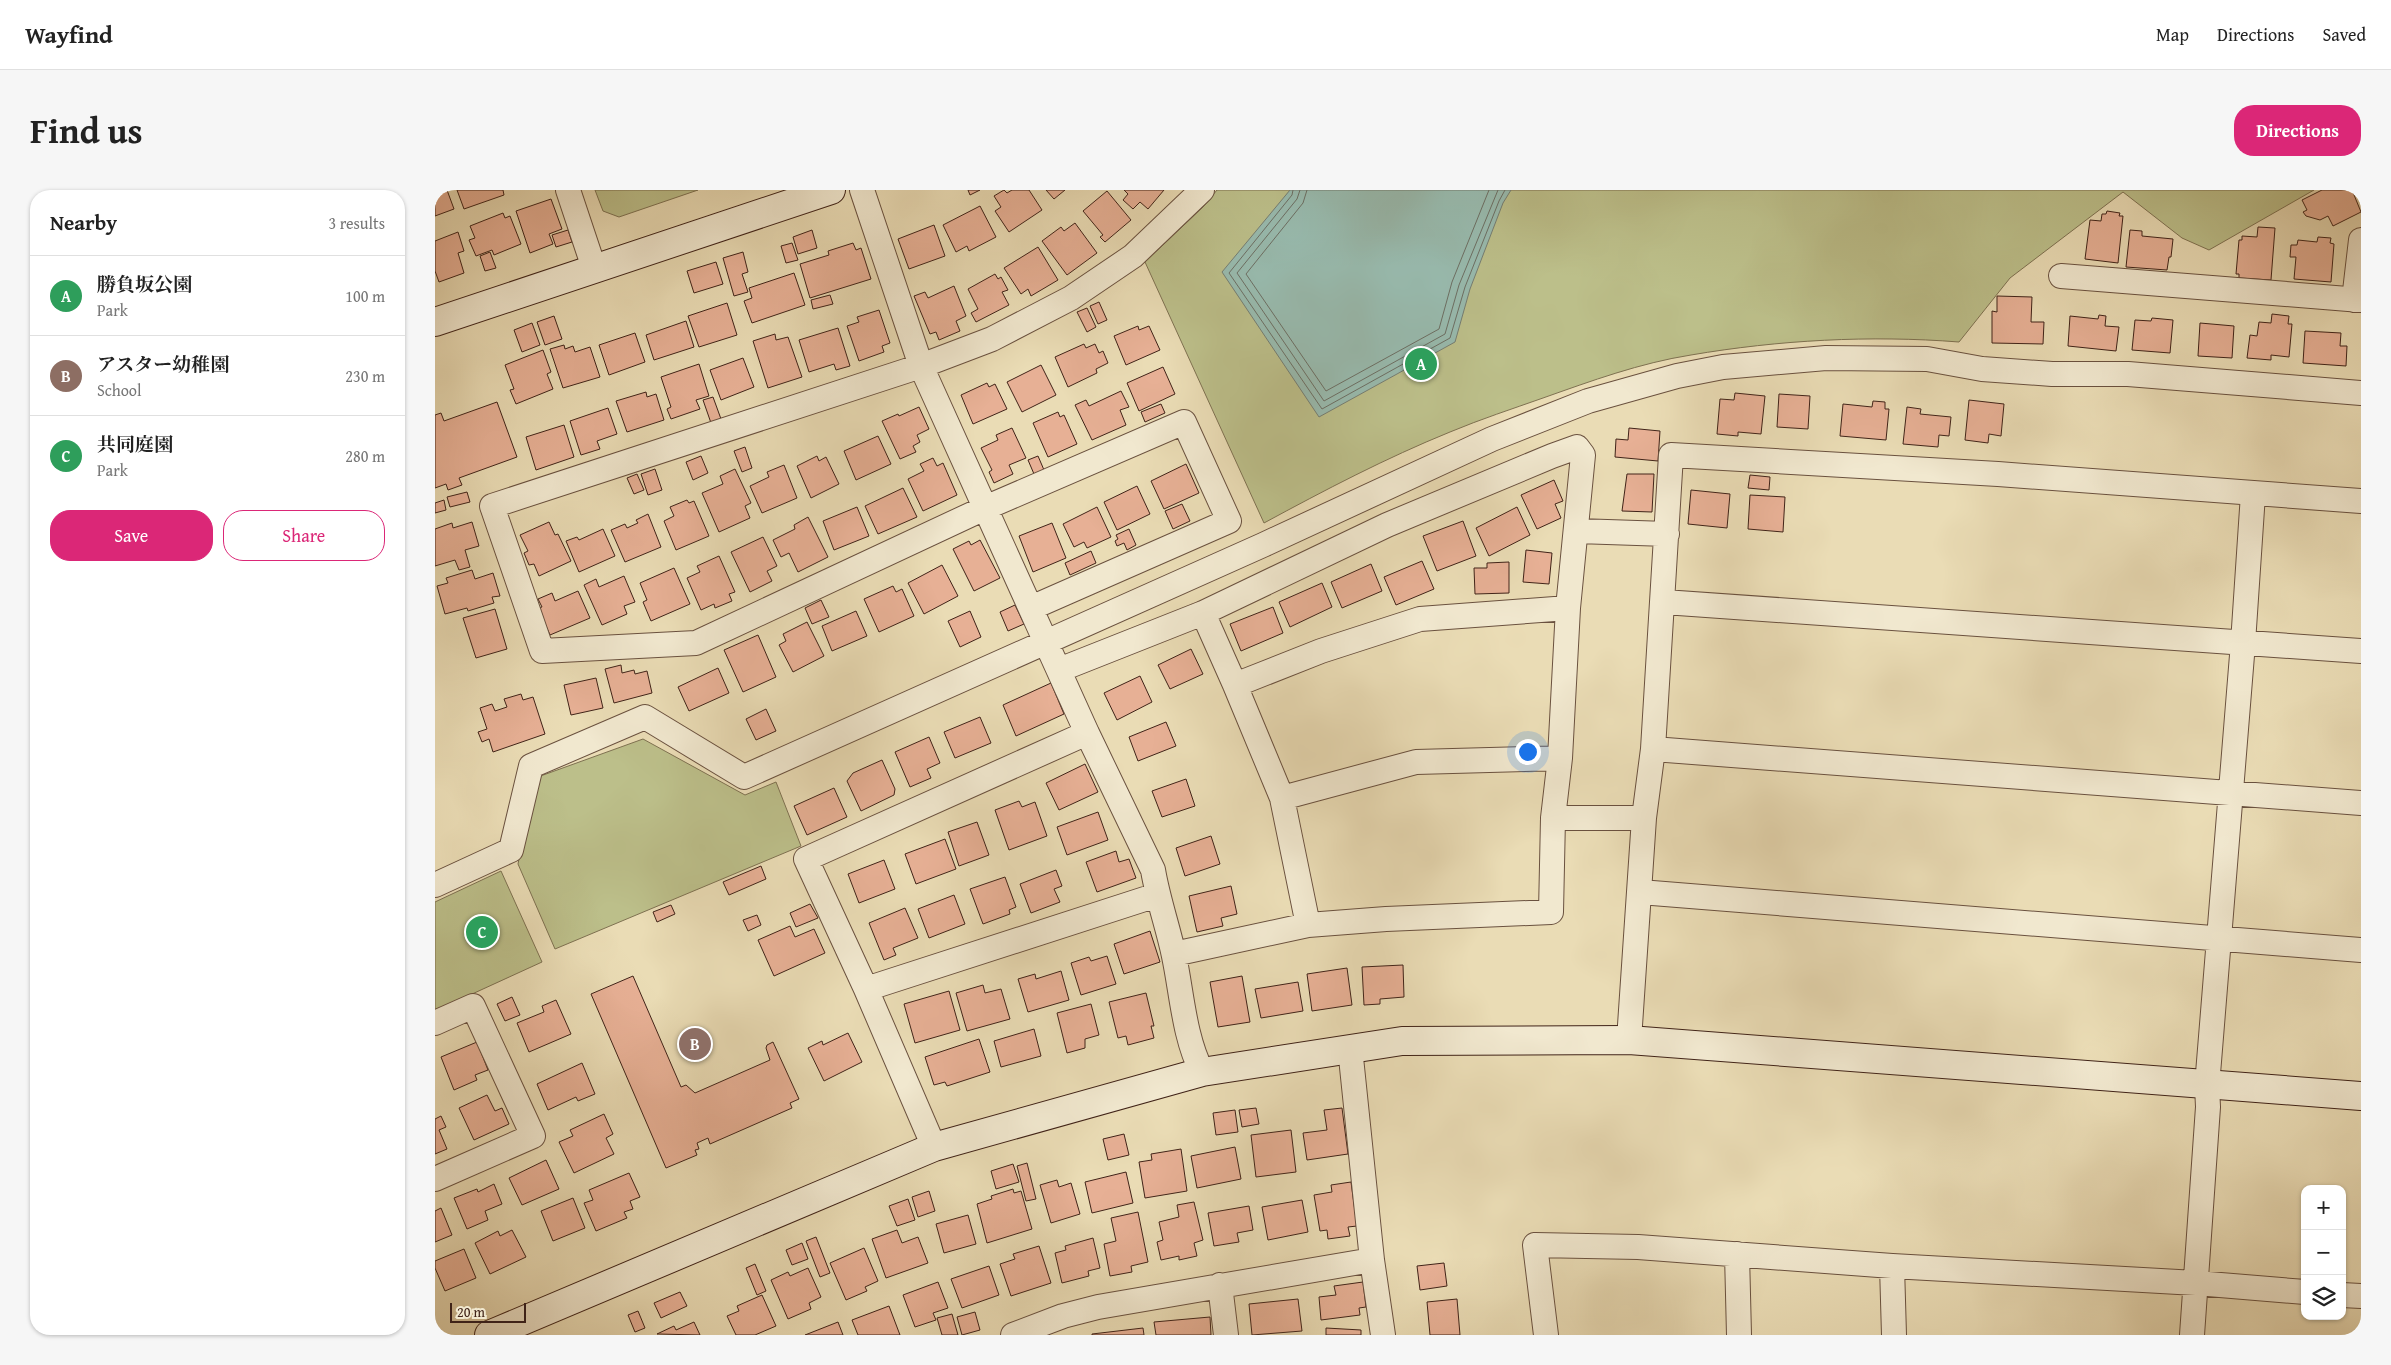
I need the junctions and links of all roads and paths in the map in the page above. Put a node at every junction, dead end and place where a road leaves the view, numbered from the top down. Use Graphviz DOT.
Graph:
graph roads {
  1 [pos="568,190"];
  2 [pos="831,190"];
  3 [pos="863,190"];
  4 [pos="1202,190"];
  5 [pos="2361,240"];
  6 [pos="594,268"];
  7 [pos="2061,276"];
  8 [pos="2358,300"];
  9 [pos="435,322"];
  10 [pos="921,366"];
  11 [pos="2361,393"];
  12 [pos="2253,494"];
  13 [pos="2361,502"];
  14 [pos="985,508"];
  15 [pos="1577,531"];
  16 [pos="1667,534"];
  17 [pos="1664,602"];
  18 [pos="1031,608"];
  19 [pos="1568,608"];
  20 [pos="1203,613"];
  21 [pos="1047,642"];
  22 [pos="2243,643"];
  23 [pos="2361,652"];
  24 [pos="1059,670"];
  25 [pos="1235,685"];
  26 [pos="1087,733"];
  27 [pos="1653,749"];
  28 [pos="1560,758"];
  29 [pos="2231,793"];
  30 [pos="1281,798"];
  31 [pos="2361,803"];
  32 [pos="1553,818"];
  33 [pos="1644,818"];
  34 [pos="435,885"];
  35 [pos="1640,892"];
  36 [pos="1157,895"];
  37 [pos="1308,925"];
  38 [pos="2220,940"];
  39 [pos="2361,950"];
  40 [pos="1174,954"];
  41 [pos="866,989"];
  42 [pos="435,1023"];
  43 [pos="1629,1040"];
  44 [pos="1350,1048"];
  45 [pos="1202,1072"];
  46 [pos="2207,1086"];
  47 [pos="2361,1096"];
  48 [pos="934,1147"];
  49 [pos="435,1179"];
  50 [pos="1737,1254"];
  51 [pos="1372,1260"];
  52 [pos="1892,1266"];
  53 [pos="2195,1283"];
  54 [pos="1220,1285"];
  55 [pos="2301,1292"];
  56 [pos="2346,1295"];
  57 [pos="2361,1296"];
  58 [pos="1064,1325"];
  59 [pos="489,1335"];
  60 [pos="1013,1335"];
  61 [pos="1226,1335"];
  62 [pos="1383,1335"];
  63 [pos="1546,1335"];
  64 [pos="1739,1335"];
  65 [pos="1894,1335"];
  66 [pos="2192,1335"];
  1 -- 6 [label="street"];
  2 -- 6 [label="street"];
  3 -- 10 [label="street"];
  4 -- 10 [label="street"];
  5 -- 8 [label="street"];
  6 -- 9 [label="street"];
  7 -- 8 [label="street"];
  10 -- 14 [label="street"];
  10 -- 14 [label="street"];
  11 -- 21 [label="street"];
  12 -- 13 [label="street"];
  12 -- 16 [label="street"];
  12 -- 22 [label="street"];
  14 -- 18 [label="street"];
  14 -- 18 [label="street"];
  15 -- 16 [label="street"];
  15 -- 19 [label="street"];
  15 -- 20 [label="street"];
  16 -- 17 [label="street"];
  17 -- 22 [label="street"];
  17 -- 27 [label="street"];
  18 -- 21 [label="street"];
  19 -- 25 [label="street"];
  19 -- 28 [label="street"];
  20 -- 24 [label="street"];
  20 -- 25 [label="street"];
  21 -- 24 [label="street"];
  21 -- 34 [label="street"];
  22 -- 23 [label="street"];
  22 -- 29 [label="street"];
  24 -- 26 [label="street"];
  25 -- 30 [label="street"];
  26 -- 36 [label="street"];
  26 -- 41 [label="street"];
  27 -- 29 [label="street"];
  27 -- 33 [label="street"];
  28 -- 30 [label="street"];
  28 -- 32 [label="street"];
  29 -- 31 [label="street"];
  29 -- 38 [label="street"];
  30 -- 37 [label="street"];
  32 -- 33 [label="street"];
  32 -- 37 [label="street"];
  33 -- 35 [label="street"];
  35 -- 38 [label="street"];
  35 -- 43 [label="street"];
  36 -- 40 [label="street"];
  36 -- 41 [label="street"];
  37 -- 40 [label="street"];
  38 -- 39 [label="street"];
  38 -- 46 [label="street"];
  40 -- 45 [label="street"];
  41 -- 48 [label="street"];
  42 -- 49 [label="street"];
  43 -- 44 [label="street"];
  43 -- 46 [label="street"];
  44 -- 45 [label="street"];
  44 -- 51 [label="street"];
  45 -- 48 [label="street"];
  46 -- 47 [label="street"];
  46 -- 53 [label="street"];
  48 -- 59 [label="street"];
  50 -- 52 [label="street"];
  50 -- 63 [label="street"];
  50 -- 64 [label="street"];
  51 -- 54 [label="street"];
  51 -- 62 [label="street"];
  52 -- 53 [label="street"];
  52 -- 65 [label="street"];
  53 -- 55 [label="street"];
  53 -- 66 [label="street"];
  54 -- 58 [label="street"];
  54 -- 61 [label="street"];
  56 -- 57 [label="street"];
  58 -- 60 [label="street"];
}
